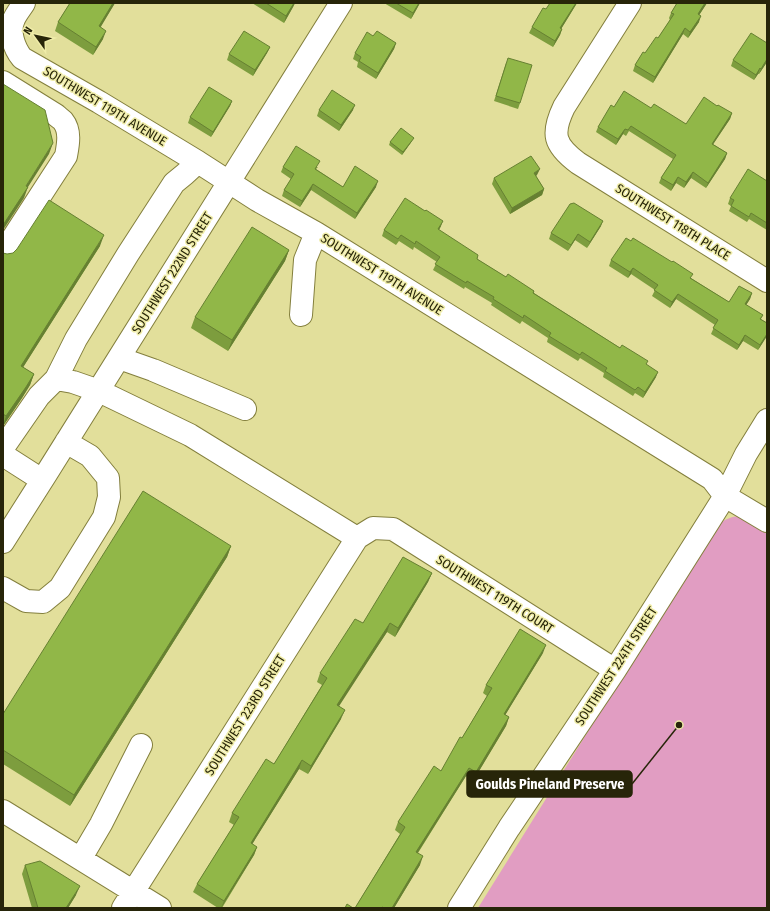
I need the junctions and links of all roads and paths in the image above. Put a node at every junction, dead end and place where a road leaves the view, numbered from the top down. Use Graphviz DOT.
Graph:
graph roads {
  1 [pos="342,3"];
  2 [pos="630,3"];
  3 [pos="18,12"];
  4 [pos="3,82"];
  5 [pos="198,162"];
  6 [pos="229,182"];
  7 [pos="316,233"];
  8 [pos="3,253"];
  9 [pos="767,281"];
  10 [pos="301,315"];
  11 [pos="119,358"];
  12 [pos="56,379"];
  13 [pos="98,391"];
  14 [pos="245,409"];
  15 [pos="767,420"];
  16 [pos="66,442"];
  17 [pos="3,448"];
  18 [pos="3,455"];
  19 [pos="42,480"];
  20 [pos="725,496"];
  21 [pos="767,521"];
  22 [pos="365,533"];
  23 [pos="3,542"];
  24 [pos="3,588"];
  25 [pos="615,670"];
  26 [pos="141,745"];
  27 [pos="3,811"];
  28 [pos="81,858"];
  29 [pos="129,900"];
  30 [pos="160,908"];
  31 [pos="459,908"];
  1 -- 6 [label="street, SOUTHWEST 222ND STREET"];
  2 -- 9 [label="street, SOUTHWEST 118TH PLACE"];
  3 -- 5 [label="street, SOUTHWEST 119TH AVENUE"];
  4 -- 8 [label="street"];
  5 -- 6 [label="street, SOUTHWEST 119TH AVENUE"];
  5 -- 12 [label="street"];
  6 -- 7 [label="street, SOUTHWEST 119TH AVENUE"];
  6 -- 11 [label="street, SOUTHWEST 222ND STREET"];
  7 -- 10 [label="street"];
  7 -- 20 [label="street, SOUTHWEST 119TH AVENUE"];
  11 -- 13 [label="street, SOUTHWEST 222ND STREET"];
  11 -- 14 [label="street"];
  12 -- 13 [label="street"];
  12 -- 17 [label="street"];
  13 -- 16 [label="street, SOUTHWEST 222ND STREET"];
  13 -- 22 [label="street"];
  15 -- 20 [label="street, SOUTHWEST 224TH STREET"];
  16 -- 19 [label="street, SOUTHWEST 222ND STREET"];
  16 -- 24 [label="street"];
  18 -- 19 [label="street"];
  19 -- 23 [label="street, SOUTHWEST 222ND STREET"];
  20 -- 21 [label="street, SOUTHWEST 119TH AVENUE"];
  20 -- 25 [label="street, SOUTHWEST 224TH STREET"];
  22 -- 25 [label="street, SOUTHWEST 119TH COURT"];
  22 -- 29 [label="street, SOUTHWEST 223RD STREET"];
  25 -- 31 [label="street, SOUTHWEST 224TH STREET"];
  26 -- 28 [label="street"];
  27 -- 28 [label="street"];
  28 -- 29 [label="street"];
  29 -- 30 [label="street"];
}
